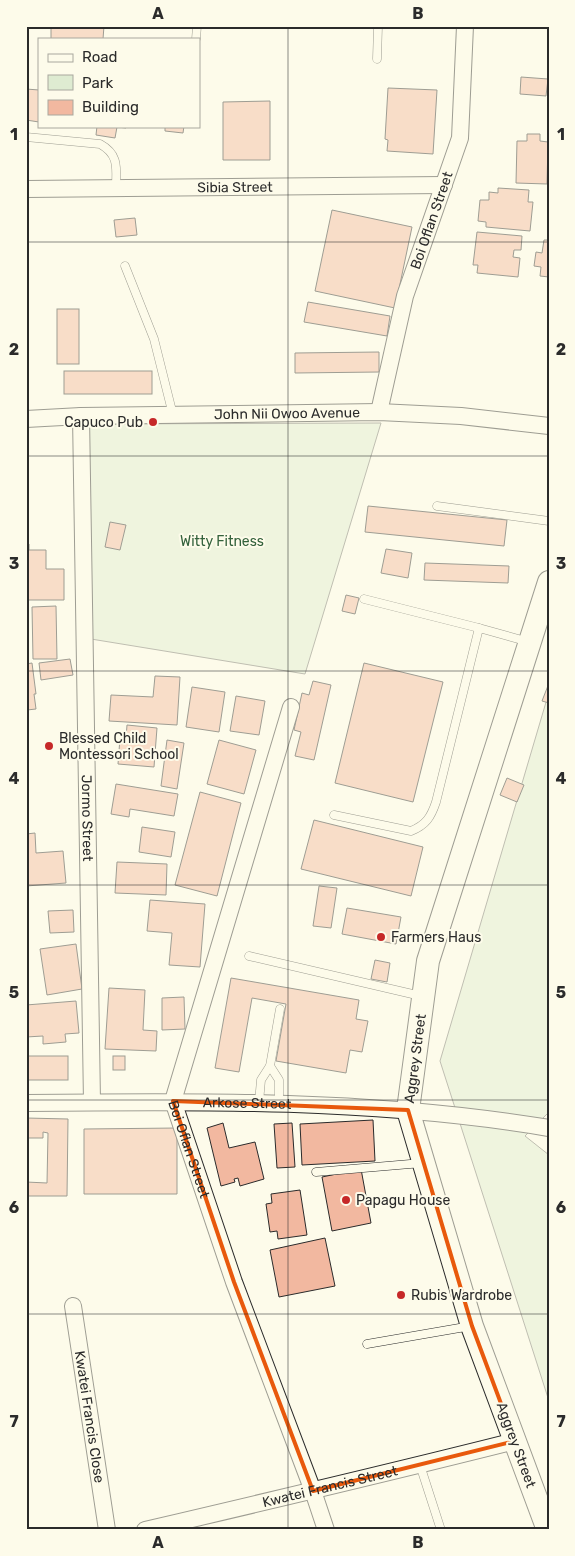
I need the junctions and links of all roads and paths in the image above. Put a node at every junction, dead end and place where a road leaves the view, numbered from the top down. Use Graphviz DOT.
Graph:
graph roads {
  1 [pos="378,26"];
  2 [pos="465,26"];
  3 [pos="377,58"];
  4 [pos="26,137"];
  5 [pos="444,185"];
  6 [pos="26,189"];
  7 [pos="116,189"];
  8 [pos="125,266"];
  9 [pos="379,412"];
  10 [pos="173,415"];
  11 [pos="81,416"];
  12 [pos="26,419"];
  13 [pos="549,426"];
  14 [pos="437,506"];
  15 [pos="549,522"];
  16 [pos="549,582"];
  17 [pos="364,599"];
  18 [pos="479,628"];
  19 [pos="530,642"];
  20 [pos="291,707"];
  21 [pos="334,815"];
  22 [pos="249,956"];
  23 [pos="423,997"];
  24 [pos="280,1009"];
  25 [pos="270,1066"];
  26 [pos="173,1101"];
  27 [pos="92,1102"];
  28 [pos="258,1102"];
  29 [pos="26,1103"];
  30 [pos="279,1104"];
  31 [pos="408,1110"];
  32 [pos="549,1128"];
  33 [pos="424,1163"];
  34 [pos="316,1172"];
  35 [pos="74,1306"];
  36 [pos="472,1326"];
  37 [pos="367,1344"];
  38 [pos="514,1441"];
  39 [pos="420,1465"];
  40 [pos="313,1491"];
  41 [pos="107,1530"];
  42 [pos="145,1530"];
  43 [pos="326,1530"];
  44 [pos="441,1530"];
  45 [pos="548,1530"];
  1 -- 3 [label="lane"];
  2 -- 5 [label="street, Boi Oflan Street"];
  4 -- 7 [label="lane"];
  5 -- 7 [label="street, Sibia Street"];
  5 -- 9 [label="street, Boi Oflan Street"];
  6 -- 7 [label="street, Sibia Street"];
  8 -- 10 [label="lane"];
  9 -- 10 [label="street, John Nii Owoo Avenue"];
  9 -- 13 [label="street, John Nii Owoo Avenue"];
  10 -- 11 [label="street, John Nii Owoo Avenue"];
  11 -- 12 [label="street, John Nii Owoo Avenue"];
  11 -- 27 [label="street, Jormo Street"];
  14 -- 15 [label="lane"];
  16 -- 19 [label="main road, Aggrey Street"];
  17 -- 18 [label="lane"];
  18 -- 19 [label="lane"];
  18 -- 21 [label="lane"];
  19 -- 23 [label="main road, Aggrey Street"];
  20 -- 26 [label="street, Boi Oflan Street"];
  22 -- 23 [label="lane"];
  23 -- 31 [label="main road, Aggrey Street"];
  24 -- 25 [label="lane"];
  25 -- 28 [label="lane"];
  25 -- 30 [label="lane"];
  26 -- 27 [label="street, Arkose Street"];
  26 -- 28 [label="street, Arkose Street"];
  26 -- 40 [label="street, Boi Oflan Street"];
  27 -- 29 [label="street, Arkose Street"];
  28 -- 30 [label="street, Arkose Street"];
  30 -- 31 [label="street, Arkose Street"];
  31 -- 32 [label="street, Arkose Street"];
  31 -- 33 [label="main road, Aggrey Street"];
  33 -- 34 [label="lane"];
  33 -- 36 [label="main road, Aggrey Street"];
  35 -- 41 [label="street, Kwatei Francis Close"];
  36 -- 37 [label="lane"];
  36 -- 38 [label="main road, Aggrey Street"];
  38 -- 39 [label="street, Kwatei Francis Street"];
  38 -- 45 [label="main road, Aggrey Street"];
  39 -- 40 [label="street, Kwatei Francis Street"];
  39 -- 44 [label="lane"];
  40 -- 42 [label="street, Kwatei Francis Street"];
  40 -- 43 [label="street, Boi Oflan Street"];
}
